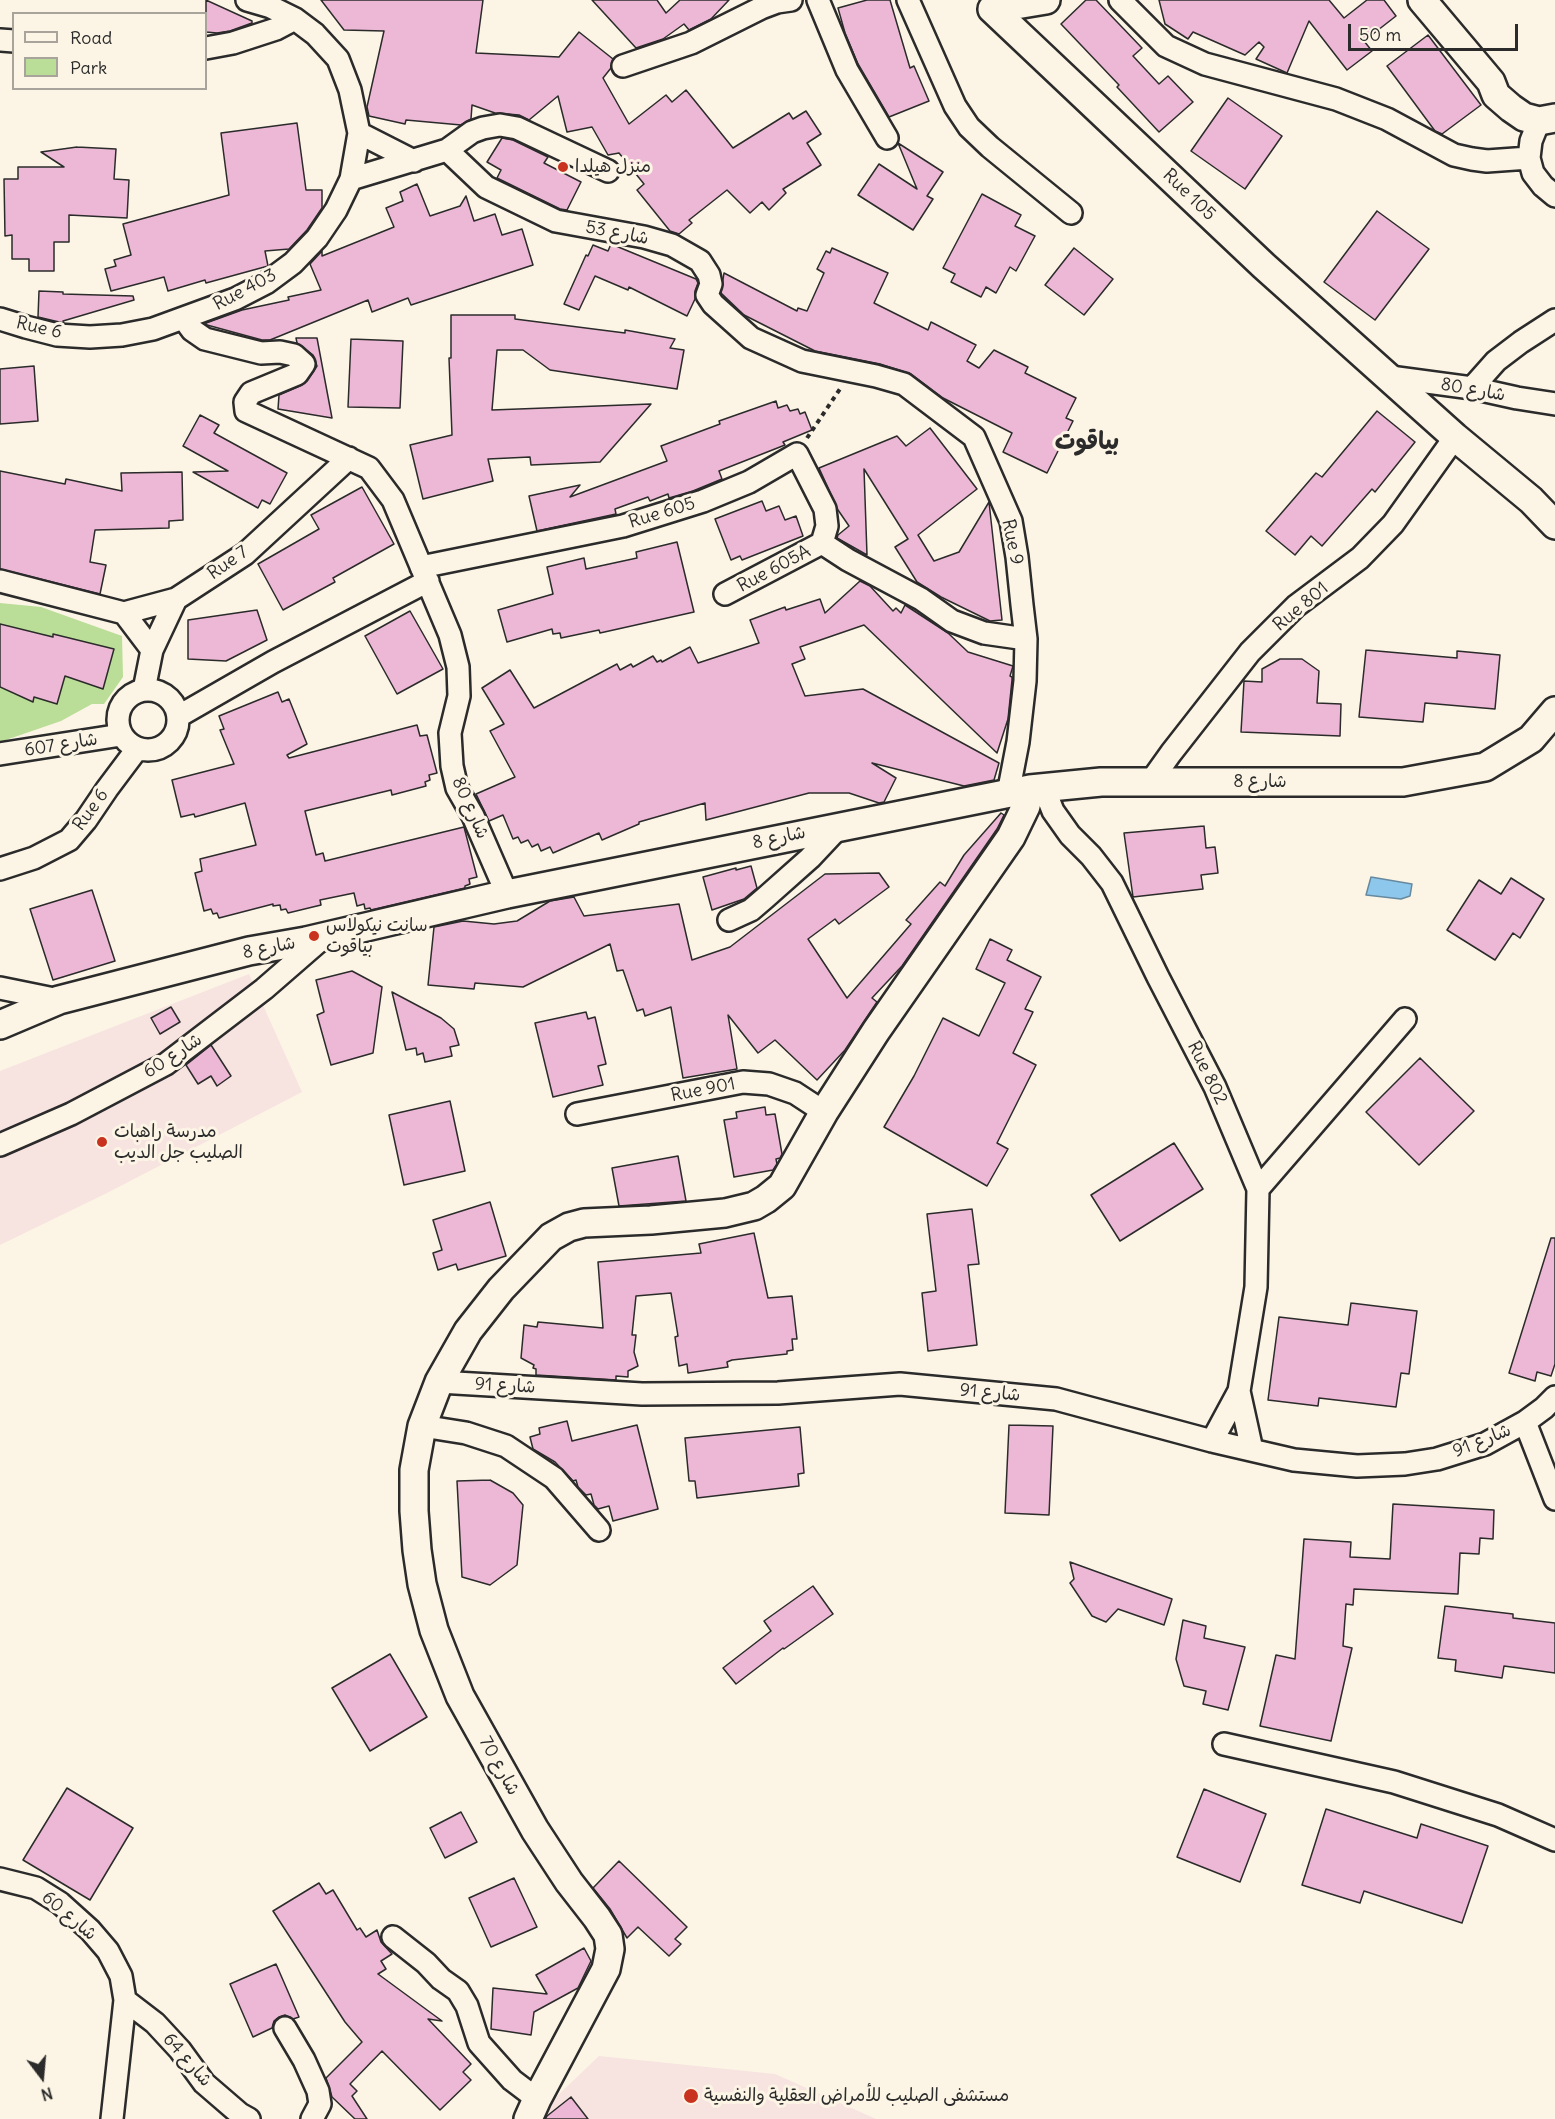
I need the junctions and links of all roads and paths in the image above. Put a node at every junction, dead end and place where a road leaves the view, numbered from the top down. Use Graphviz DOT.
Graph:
graph roads {
  1 [pos="247,0"];
  2 [pos="791,0"];
  3 [pos="818,0"];
  4 [pos="908,0"];
  5 [pos="1046,0"];
  6 [pos="1120,0"];
  7 [pos="1422,0"];
  8 [pos="987,4"];
  9 [pos="295,19"];
  10 [pos="207,48"];
  11 [pos="623,66"];
  12 [pos="1550,113"];
  13 [pos="359,133"];
  14 [pos="888,138"];
  15 [pos="447,150"];
  16 [pos="1528,158"];
  17 [pos="414,161"];
  18 [pos="608,171"];
  19 [pos="351,178"];
  20 [pos="1555,196"];
  21 [pos="1071,213"];
  22 [pos="0,319"];
  23 [pos="184,319"];
  24 [pos="1555,320"];
  25 [pos="852,371"];
  26 [pos="1390,377"];
  27 [pos="1472,388"];
  28 [pos="1555,404"];
  29 [pos="1455,437"];
  30 [pos="797,454"];
  31 [pos="349,458"];
  32 [pos="1555,525"];
  33 [pos="822,543"];
  34 [pos="425,574"];
  35 [pos="0,581"];
  36 [pos="725,594"];
  37 [pos="176,599"];
  38 [pos="124,613"];
  39 [pos="1026,639"];
  40 [pos="152,650"];
  41 [pos="144,690"];
  42 [pos="1555,711"];
  43 [pos="179,716"];
  44 [pos="121,735"];
  45 [pos="137,749"];
  46 [pos="0,754"];
  47 [pos="1151,781"];
  48 [pos="1027,790"];
  49 [pos="840,826"];
  50 [pos="0,869"];
  51 [pos="507,894"];
  52 [pos="729,920"];
  53 [pos="325,935"];
  54 [pos="0,988"];
  55 [pos="59,1000"];
  56 [pos="1405,1019"];
  57 [pos="0,1025"];
  58 [pos="824,1112"];
  59 [pos="577,1114"];
  60 [pos="0,1145"];
  61 [pos="1258,1189"];
  62 [pos="439,1382"];
  63 [pos="1239,1391"];
  64 [pos="1555,1396"];
  65 [pos="1526,1422"];
  66 [pos="422,1426"];
  67 [pos="1212,1441"];
  68 [pos="1252,1450"];
  69 [pos="1555,1498"];
  70 [pos="599,1530"];
  71 [pos="1224,1744"];
  72 [pos="1555,1840"];
  73 [pos="0,1879"];
  74 [pos="393,1937"];
  75 [pos="125,2000"];
  76 [pos="285,2028"];
  77 [pos="532,2109"];
  78 [pos="112,2119"];
  79 [pos="249,2119"];
  80 [pos="312,2119"];
  1 -- 9 [label="street, Rue 403"];
  2 -- 11 [label="street"];
  3 -- 14 [label="street"];
  4 -- 21 [label="street"];
  5 -- 8 [label="street"];
  6 -- 16 [label="street"];
  7 -- 12 [label="street"];
  8 -- 26 [label="street, Rue 105"];
  9 -- 10 [label="street"];
  9 -- 13 [label="street, Rue 403"];
  12 -- 16 [label="street"];
  13 -- 17 [label="street"];
  13 -- 19 [label="street, Rue 403"];
  15 -- 17 [label="street"];
  15 -- 18 [label="street"];
  15 -- 25 [label="street, شارع 53"];
  16 -- 20 [label="street"];
  17 -- 19 [label="street"];
  19 -- 23 [label="street, Rue 403"];
  22 -- 23 [label="street, Rue 6"];
  23 -- 31 [label="street, شارع 80"];
  24 -- 27 [label="street"];
  25 -- 30 [label="path"];
  25 -- 39 [label="street, Rue 9"];
  26 -- 27 [label="street, شارع 80"];
  26 -- 29 [label="street"];
  27 -- 28 [label="street, شارع 80"];
  29 -- 32 [label="street"];
  29 -- 47 [label="street, Rue 801"];
  30 -- 33 [label="street"];
  30 -- 34 [label="street, Rue 605"];
  31 -- 34 [label="street, شارع 80"];
  31 -- 37 [label="street, Rue 7"];
  33 -- 36 [label="street, Rue 605A"];
  33 -- 39 [label="street"];
  34 -- 43 [label="street, Rue 605"];
  34 -- 51 [label="street, شارع 80"];
  35 -- 38 [label="street"];
  37 -- 38 [label="street"];
  37 -- 40 [label="street"];
  38 -- 40 [label="street"];
  39 -- 48 [label="street, Rue 9"];
  40 -- 41 [label="street"];
  41 -- 43 [label="street"];
  41 -- 44 [label="street"];
  42 -- 47 [label="street, شارع 8"];
  43 -- 45 [label="street"];
  44 -- 45 [label="street"];
  44 -- 46 [label="street, شارع 607"];
  45 -- 50 [label="street, Rue 6"];
  47 -- 48 [label="street, شارع 8"];
  48 -- 49 [label="street, شارع 8"];
  48 -- 58 [label="street, شارع 70"];
  48 -- 61 [label="street, Rue 802"];
  49 -- 51 [label="street, شارع 8"];
  49 -- 52 [label="street"];
  51 -- 53 [label="street, شارع 8"];
  53 -- 55 [label="street, شارع 8"];
  53 -- 60 [label="street, شارع 60"];
  54 -- 55 [label="street"];
  55 -- 57 [label="street, شارع 8"];
  56 -- 61 [label="street"];
  58 -- 59 [label="street, Rue 901"];
  58 -- 62 [label="street, شارع 70"];
  61 -- 63 [label="street, Rue 802"];
  62 -- 66 [label="street, شارع 70"];
  62 -- 67 [label="street, شارع 91"];
  63 -- 67 [label="street, Rue 802"];
  63 -- 68 [label="street, Rue 802"];
  64 -- 65 [label="street, شارع 91"];
  65 -- 68 [label="street, شارع 91"];
  65 -- 69 [label="street, شارع 91"];
  66 -- 70 [label="street"];
  66 -- 77 [label="street, شارع 70"];
  67 -- 68 [label="street, شارع 91"];
  71 -- 72 [label="street"];
  73 -- 75 [label="street, شارع 60"];
  74 -- 77 [label="street"];
  75 -- 78 [label="street, شارع 60"];
  75 -- 79 [label="street, شارع 64"];
  76 -- 80 [label="street"];
}
